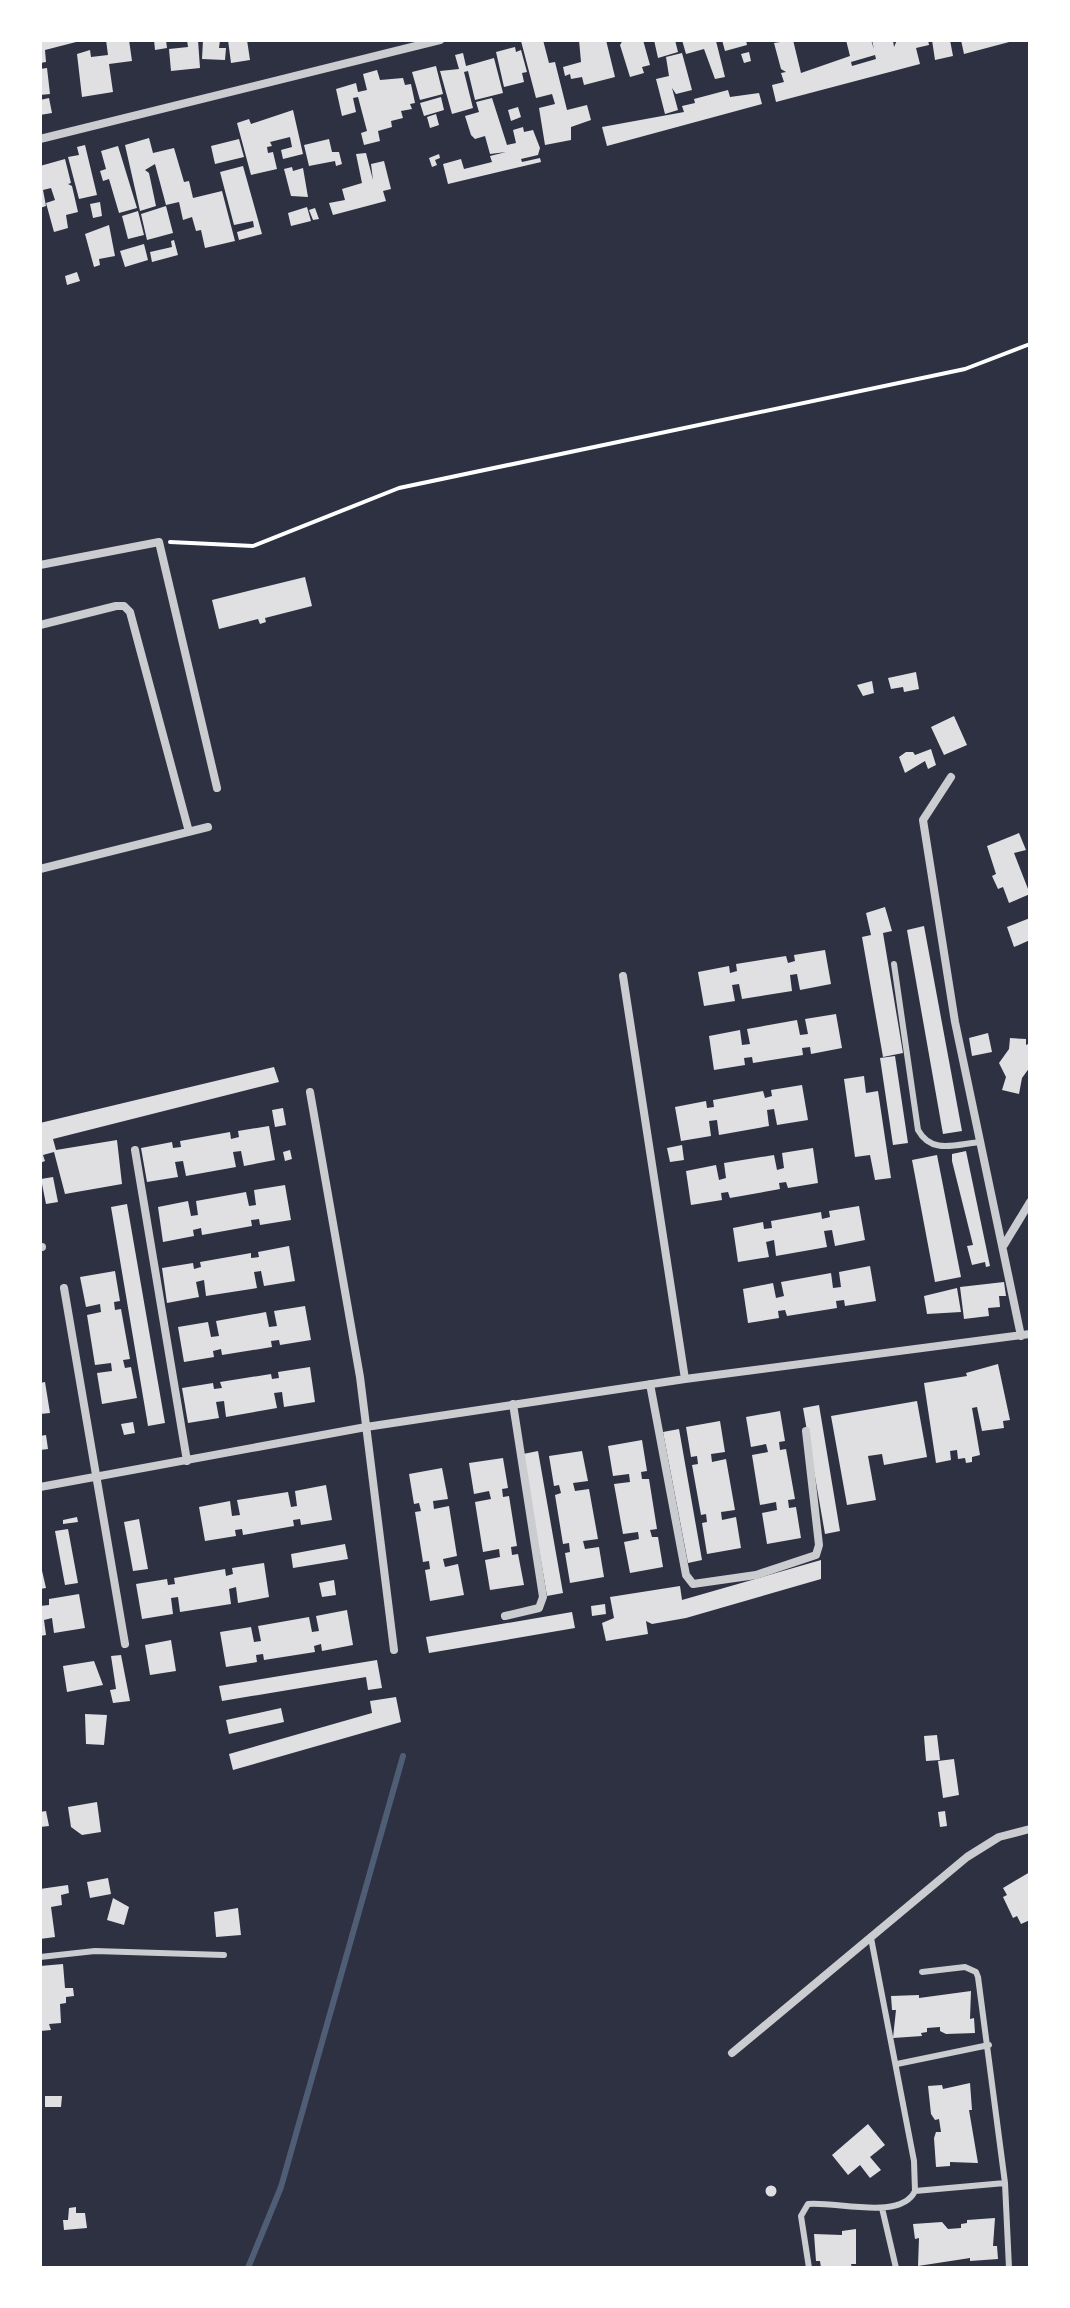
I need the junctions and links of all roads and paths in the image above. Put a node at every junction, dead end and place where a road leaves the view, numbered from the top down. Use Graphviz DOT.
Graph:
graph roads {
  1 [pos="440,40"];
  2 [pos="40,139"];
  3 [pos="1030,344"];
  4 [pos="159,542"];
  5 [pos="40,565"];
  6 [pos="40,625"];
  7 [pos="951,777"];
  8 [pos="217,788"];
  9 [pos="208,827"];
  10 [pos="189,832"];
  11 [pos="40,869"];
  12 [pos="894,964"];
  13 [pos="623,976"];
  14 [pos="310,1092"];
  15 [pos="981,1142"];
  16 [pos="135,1150"];
  17 [pos="1030,1202"];
  18 [pos="1004,1246"];
  19 [pos="64,1288"];
  20 [pos="1026,1335"];
  21 [pos="685,1379"];
  22 [pos="650,1384"];
  23 [pos="513,1404"];
  24 [pos="366,1427"];
  25 [pos="806,1431"];
  26 [pos="187,1461"];
  27 [pos="94,1479"];
  28 [pos="40,1487"];
  29 [pos="505,1616"];
  30 [pos="125,1644"];
  31 [pos="394,1650"];
  32 [pos="1030,1829"];
  33 [pos="871,1938"];
  34 [pos="224,1955"];
  35 [pos="40,1957"];
  36 [pos="922,1972"];
  37 [pos="989,2045"];
  38 [pos="732,2053"];
  39 [pos="897,2064"];
  40 [pos="1005,2183"];
  41 [pos="915,2191"];
  42 [pos="882,2208"];
  43 [pos="809,2268"];
  44 [pos="896,2268"];
  45 [pos="1009,2268"];
  1 -- 2 [label="street"];
  3 -- 4 [label="path"];
  4 -- 5 [label="street"];
  4 -- 8 [label="street"];
  6 -- 10 [label="street"];
  7 -- 15 [label="street"];
  9 -- 10 [label="street"];
  10 -- 11 [label="street"];
  12 -- 15 [label="lane"];
  13 -- 21 [label="street"];
  14 -- 24 [label="street"];
  15 -- 18 [label="street"];
  16 -- 26 [label="street"];
  17 -- 18 [label="street"];
  18 -- 20 [label="street"];
  19 -- 27 [label="street"];
  20 -- 21 [label="street"];
  21 -- 22 [label="street"];
  22 -- 23 [label="street"];
  22 -- 25 [label="street"];
  23 -- 24 [label="street"];
  23 -- 29 [label="street"];
  24 -- 26 [label="street"];
  24 -- 31 [label="street"];
  26 -- 27 [label="street"];
  27 -- 28 [label="street"];
  27 -- 30 [label="street"];
  32 -- 33 [label="street"];
  33 -- 38 [label="street"];
  33 -- 39 [label="lane"];
  34 -- 35 [label="lane"];
  36 -- 37 [label="lane"];
  37 -- 39 [label="lane"];
  37 -- 40 [label="lane"];
  39 -- 41 [label="lane"];
  40 -- 41 [label="lane"];
  40 -- 45 [label="lane"];
  41 -- 42 [label="lane"];
  42 -- 43 [label="lane"];
  42 -- 44 [label="lane"];
}
